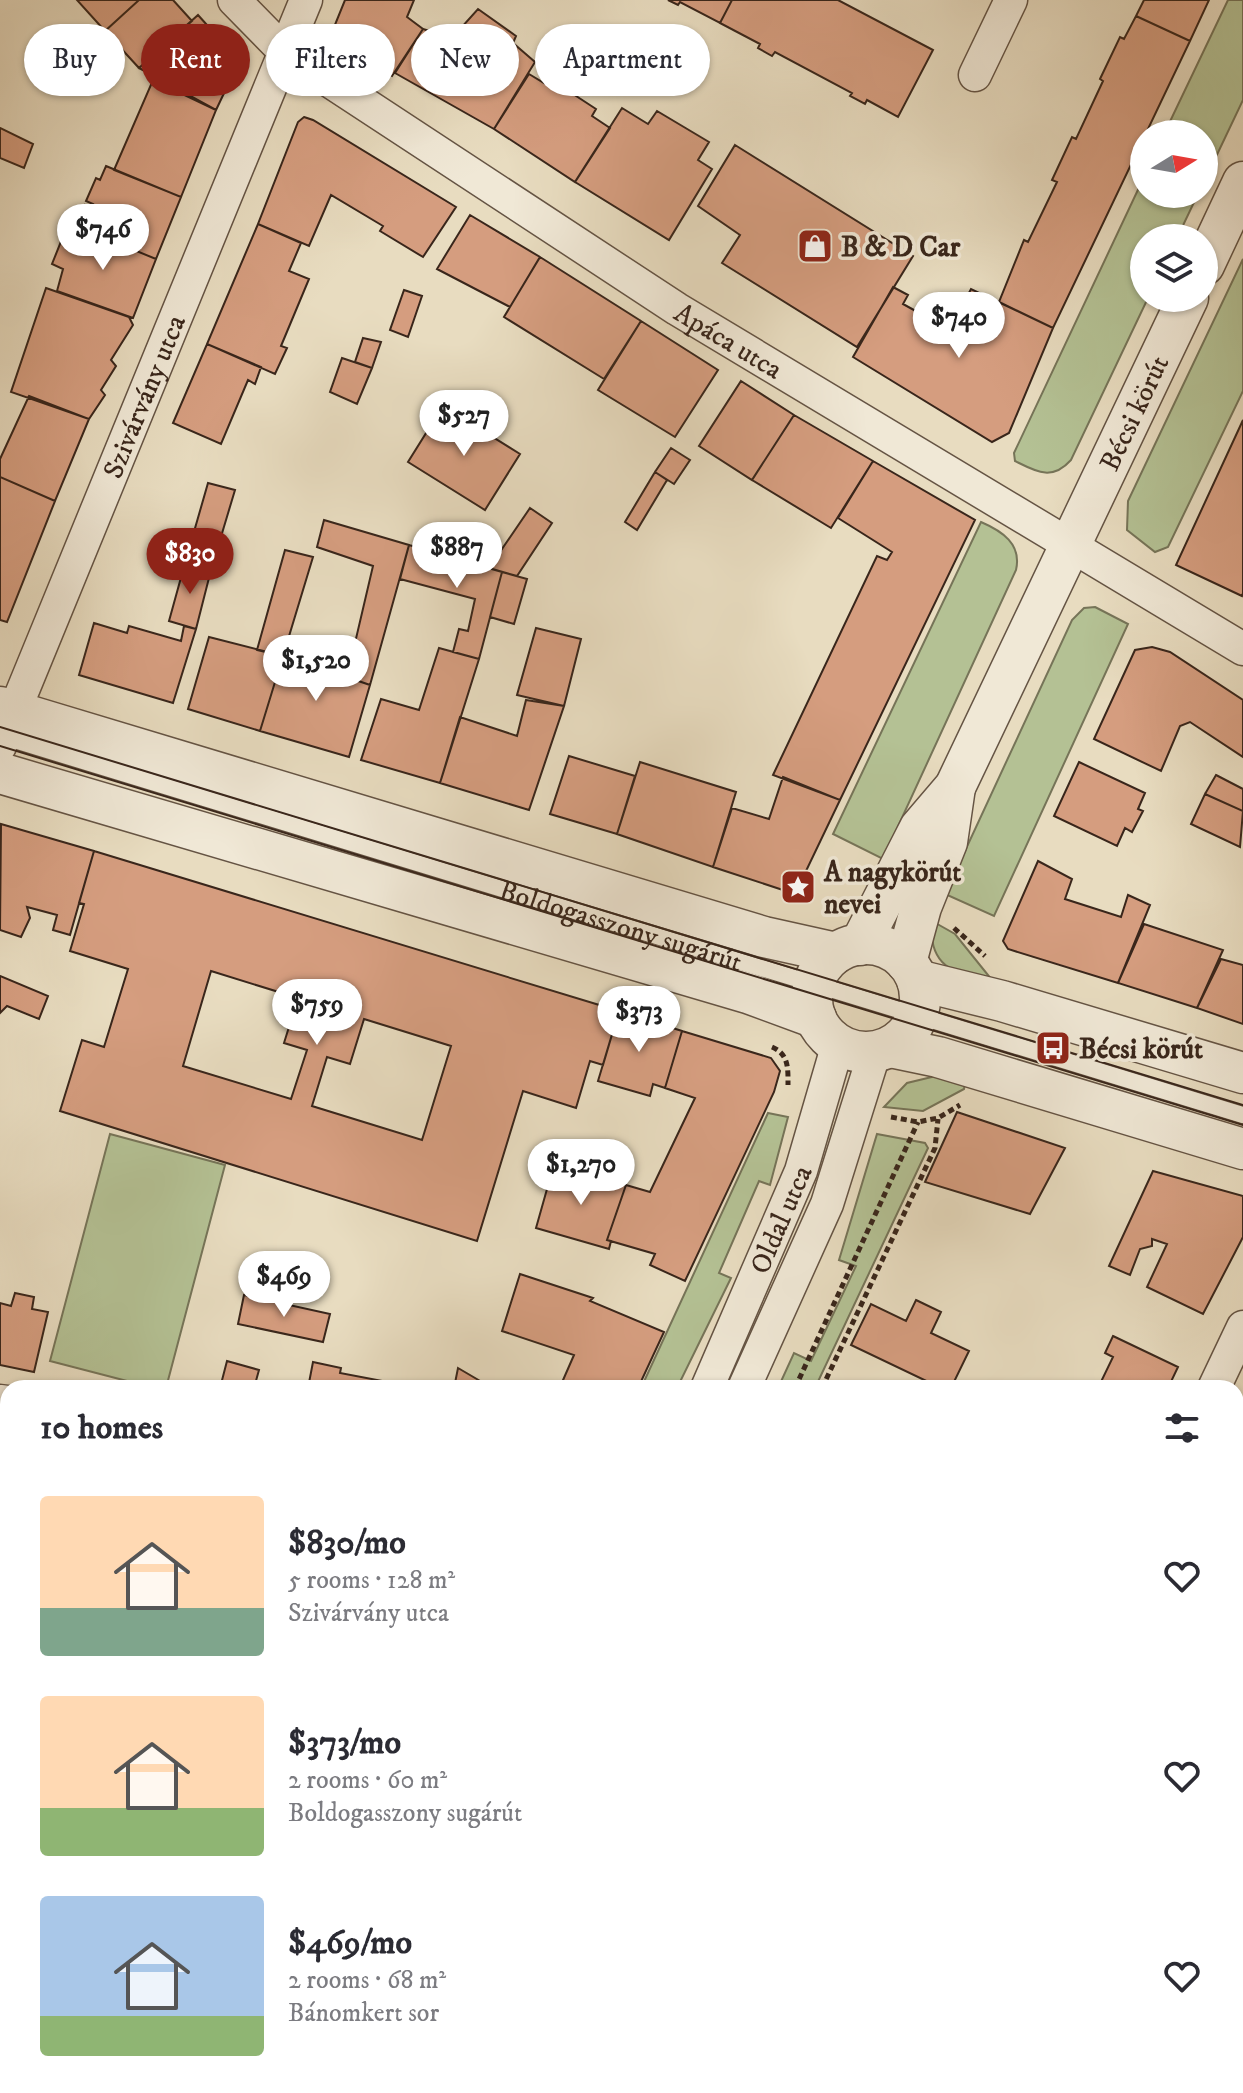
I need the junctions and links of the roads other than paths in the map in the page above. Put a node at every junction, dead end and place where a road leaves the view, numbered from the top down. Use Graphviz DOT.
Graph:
graph roads {
  1 [pos="234,0"];
  2 [pos="306,0"];
  3 [pos="1011,0"];
  4 [pos="296,24"];
  5 [pos="266,33"];
  6 [pos="975,75"];
  7 [pos="266,95"];
  8 [pos="353,96"];
  9 [pos="1243,182"];
  10 [pos="1218,235"];
  11 [pos="1181,312"];
  12 [pos="1072,546"];
  13 [pos="1243,649"];
  14 [pos="3,736"];
  15 [pos="955,787"];
  16 [pos="913,986"];
  17 [pos="847,1006"];
  18 [pos="1243,1073"];
  19 [pos="1243,1115"];
  20 [pos="1243,1149"];
  21 [pos="1243,1327"];
  22 [pos="710,1380"];
  23 [pos="748,1380"];
  24 [pos="1218,1380"];
  1 -- 5 [label="street, Apáca utca"];
  2 -- 4 [label="street, Szivárvány utca"];
  3 -- 6 [label="street"];
  7 -- 14 [label="street, Szivárvány utca"];
  8 -- 12 [label="street, Apáca utca"];
  9 -- 10 [label="street"];
  11 -- 12 [label="street, Bécsi körút"];
  12 -- 13 [label="street, Apáca utca"];
  12 -- 15 [label="street, Bécsi körút"];
  14 -- 17 [label="street, Boldogasszony sugárút"];
  14 -- 17 [label="street, Boldogasszony sugárút"];
  15 -- 16 [label="street, Bécsi körút"];
  15 -- 17 [label="street, Bécsi körút"];
  16 -- 17 [label="lane, Boldogasszony sugárút"];
  16 -- 17 [label="street"];
  16 -- 17 [label="street"];
  16 -- 18 [label="street, Boldogasszony sugárút"];
  16 -- 19 [label="lane, Boldogasszony sugárút"];
  17 -- 20 [label="street, Boldogasszony sugárút"];
  17 -- 22 [label="street, Oldal utca"];
  17 -- 23 [label="street, Oldal utca"];
  21 -- 24 [label="street"];
}
